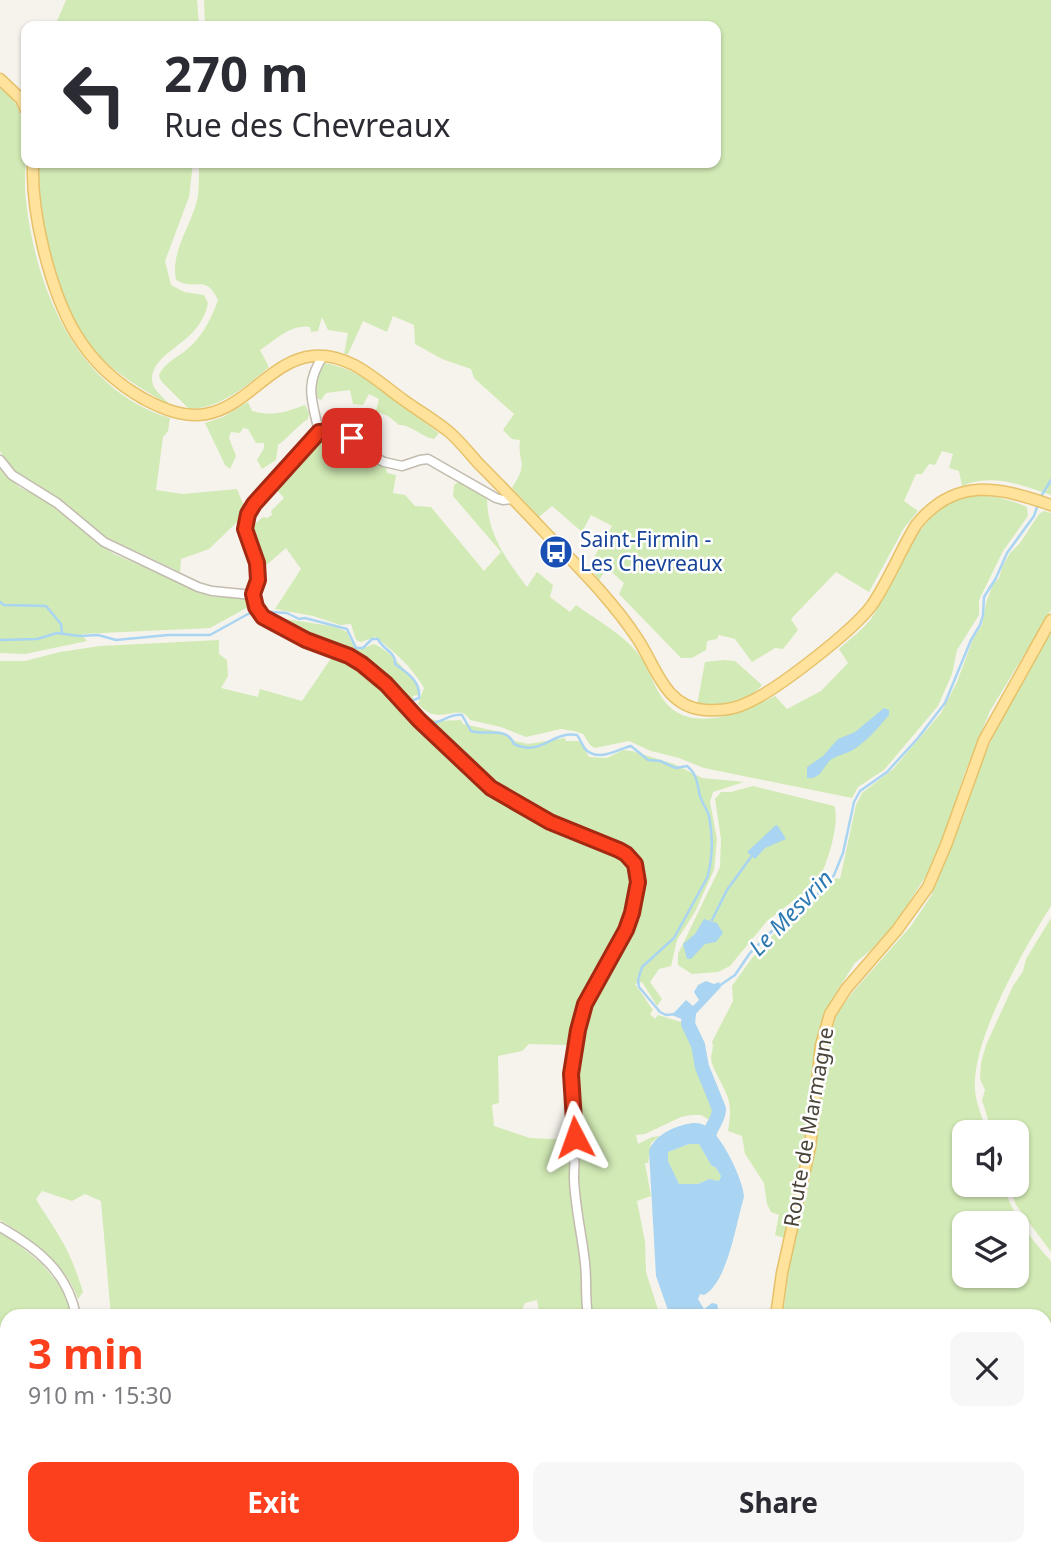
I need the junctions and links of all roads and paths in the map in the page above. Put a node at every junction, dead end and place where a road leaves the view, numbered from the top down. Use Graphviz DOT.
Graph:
graph roads {
  1 [pos="0,79"];
  2 [pos="21,99"];
  3 [pos="33,168"];
  4 [pos="323,356"];
  5 [pos="319,432"];
  6 [pos="0,460"];
  7 [pos="513,499"];
  8 [pos="1043,502"];
  9 [pos="253,594"];
  10 [pos="1051,620"];
  11 [pos="0,1227"];
  12 [pos="74,1309"];
  13 [pos="588,1309"];
  14 [pos="777,1309"];
  1 -- 2 [label="main road"];
  3 -- 4 [label="main road"];
  4 -- 5 [label="street"];
  4 -- 7 [label="main road"];
  5 -- 7 [label="street"];
  5 -- 9 [label="street"];
  6 -- 9 [label="street"];
  7 -- 8 [label="main road"];
  9 -- 13 [label="street"];
  10 -- 14 [label="main road, Route de Marmagne"];
  11 -- 12 [label="street"];
}
